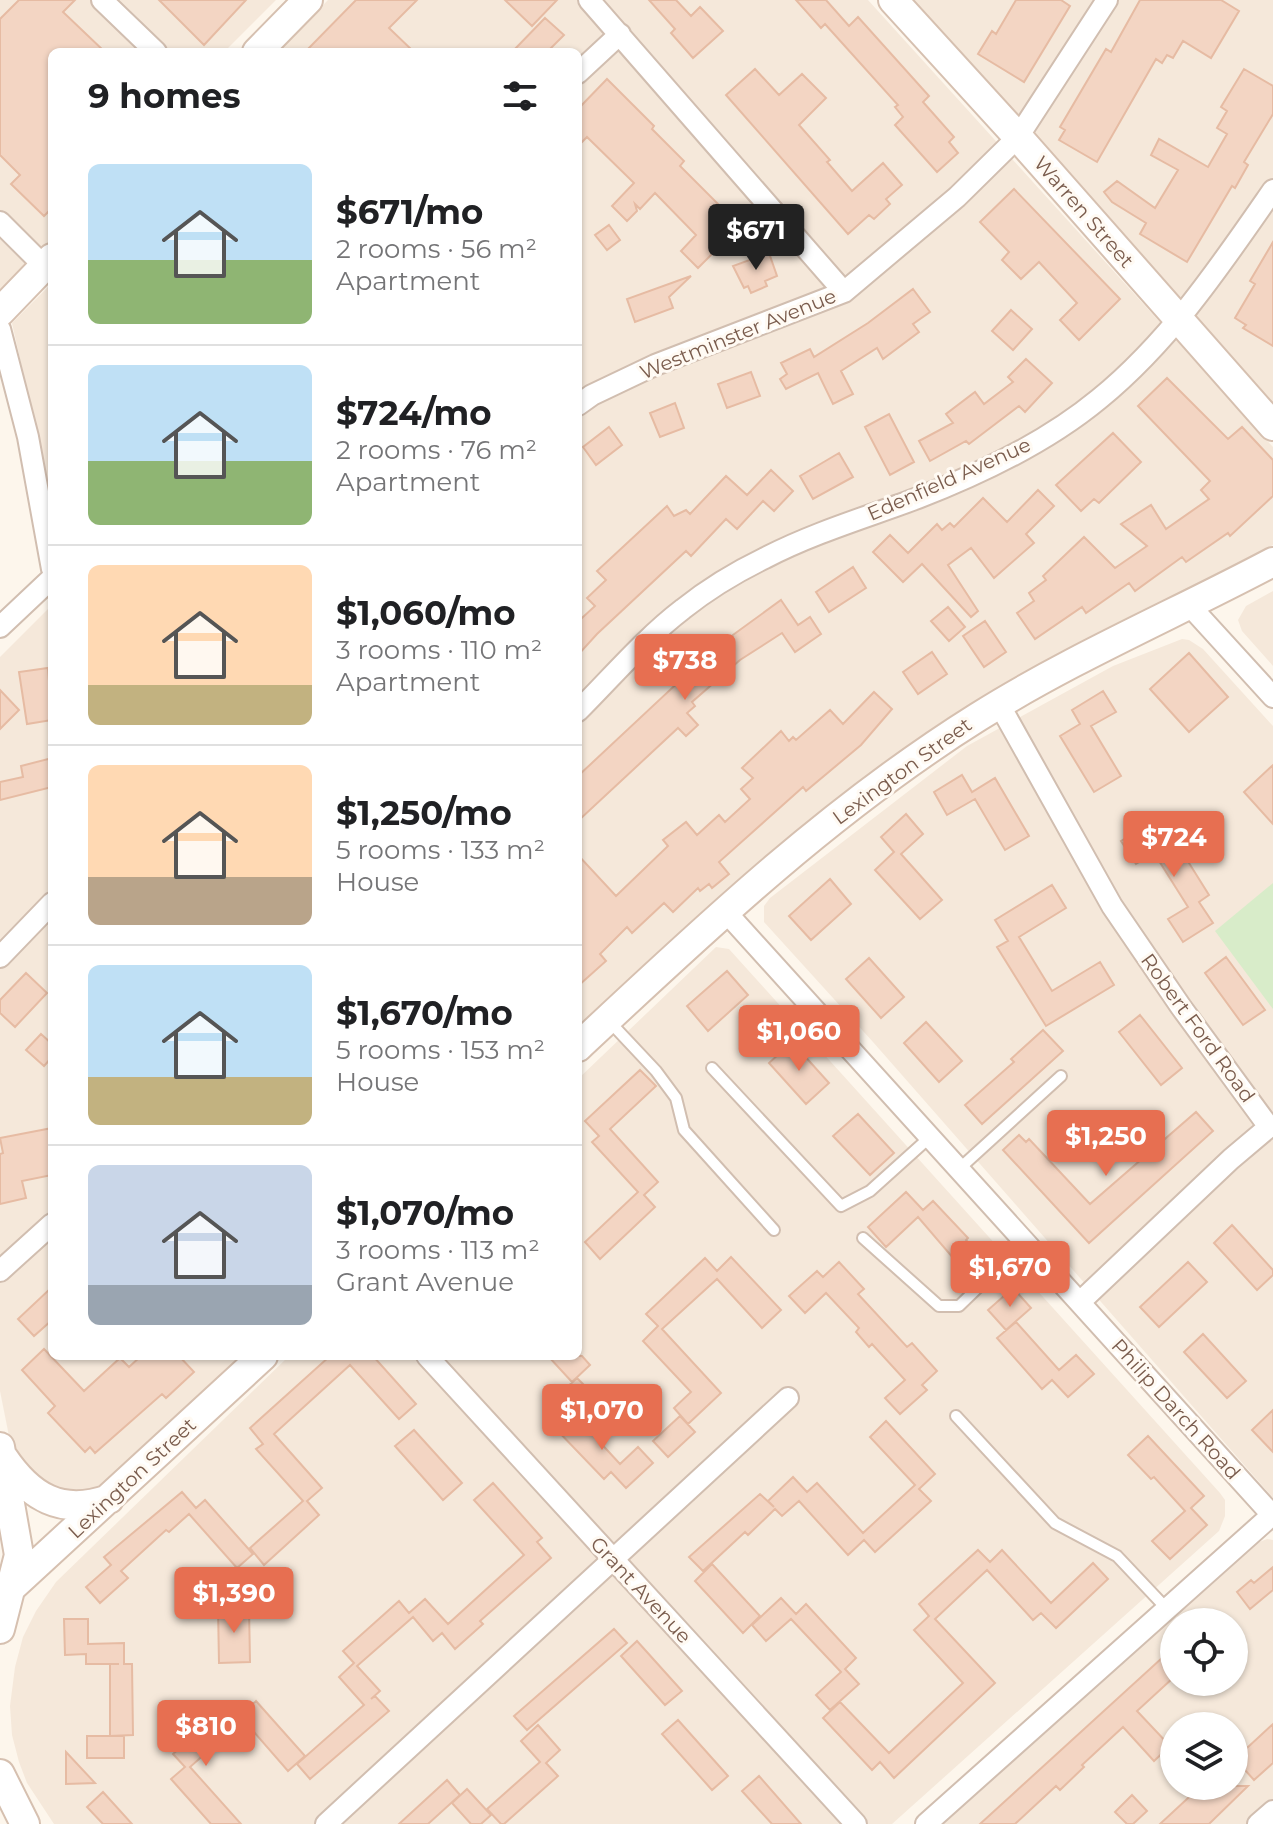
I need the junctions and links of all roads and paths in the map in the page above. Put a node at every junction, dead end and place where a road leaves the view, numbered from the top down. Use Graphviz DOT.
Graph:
graph roads {
  1 [pos="102,0"];
  2 [pos="308,0"];
  3 [pos="589,0"];
  4 [pos="893,0"];
  5 [pos="1107,0"];
  6 [pos="620,34"];
  7 [pos="152,48"];
  8 [pos="261,48"];
  9 [pos="582,69"];
  10 [pos="1018,137"];
  11 [pos="1273,190"];
  12 [pos="0,222"];
  13 [pos="48,262"];
  14 [pos="844,292"];
  15 [pos="0,312"];
  16 [pos="1178,321"];
  17 [pos="0,329"];
  18 [pos="582,402"];
  19 [pos="1273,426"];
  20 [pos="48,547"];
  21 [pos="1273,562"];
  22 [pos="48,582"];
  23 [pos="1190,606"];
  24 [pos="0,627"];
  25 [pos="1273,697"];
  26 [pos="999,704"];
  27 [pos="582,707"];
  28 [pos="48,907"];
  29 [pos="725,911"];
  30 [pos="0,957"];
  31 [pos="607,1020"];
  32 [pos="582,1043"];
  33 [pos="712,1068"];
  34 [pos="1061,1076"];
  35 [pos="1271,1125"];
  36 [pos="930,1137"];
  37 [pos="959,1169"];
  38 [pos="48,1228"];
  39 [pos="774,1230"];
  40 [pos="863,1238"];
  41 [pos="1025,1242"];
  42 [pos="0,1271"];
  43 [pos="1080,1302"];
  44 [pos="431,1360"];
  45 [pos="248,1362"];
  46 [pos="788,1398"];
  47 [pos="956,1416"];
  48 [pos="1,1451"];
  49 [pos="110,1498"];
  50 [pos="5,1515"];
  51 [pos="1273,1516"];
  52 [pos="614,1560"];
  53 [pos="4,1588"];
  54 [pos="1166,1608"];
  55 [pos="1168,1608"];
  56 [pos="1160,1615"];
  57 [pos="0,1629"];
  58 [pos="0,1774"];
  59 [pos="1273,1811"];
  60 [pos="25,1824"];
  61 [pos="326,1824"];
  62 [pos="856,1824"];
  63 [pos="926,1824"];
  64 [pos="1258,1824"];
  1 -- 7 [label="street"];
  2 -- 8 [label="street"];
  3 -- 6 [label="street"];
  4 -- 10 [label="street, Warren Street"];
  5 -- 10 [label="street, Westminster Avenue"];
  6 -- 9 [label="street"];
  6 -- 14 [label="street"];
  10 -- 14 [label="street, Westminster Avenue"];
  10 -- 16 [label="street, Warren Street"];
  11 -- 16 [label="street, Edenfield Avenue"];
  12 -- 13 [label="street"];
  13 -- 15 [label="street"];
  14 -- 18 [label="street, Westminster Avenue"];
  16 -- 19 [label="street, Warren Street"];
  16 -- 27 [label="street, Edenfield Avenue"];
  17 -- 20 [label="street"];
  21 -- 23 [label="street, Lexington Street"];
  22 -- 24 [label="street"];
  23 -- 25 [label="street"];
  23 -- 26 [label="street, Lexington Street"];
  26 -- 29 [label="street, Lexington Street"];
  26 -- 35 [label="street, Robert Ford Road"];
  28 -- 30 [label="street"];
  29 -- 31 [label="street, Lexington Street"];
  29 -- 36 [label="street, Philip Darch Road"];
  31 -- 32 [label="street, Lexington Street"];
  31 -- 39 [label="lane"];
  33 -- 36 [label="lane"];
  34 -- 37 [label="lane"];
  35 -- 43 [label="street, Robert Ford Road"];
  36 -- 37 [label="street, Philip Darch Road"];
  37 -- 41 [label="street, Philip Darch Road"];
  38 -- 42 [label="street"];
  40 -- 41 [label="lane"];
  41 -- 43 [label="street, Philip Darch Road"];
  43 -- 51 [label="street, Philip Darch Road"];
  44 -- 52 [label="street, Grant Avenue"];
  45 -- 49 [label="street, Lexington Street"];
  46 -- 52 [label="street"];
  47 -- 54 [label="lane"];
  48 -- 49 [label="street"];
  48 -- 50 [label="street"];
  49 -- 53 [label="street, Lexington Street"];
  50 -- 53 [label="street"];
  51 -- 55 [label="street"];
  52 -- 61 [label="street"];
  52 -- 62 [label="street, Grant Avenue"];
  53 -- 57 [label="street"];
  56 -- 63 [label="street"];
  58 -- 60 [label="street"];
  59 -- 64 [label="street"];
}
